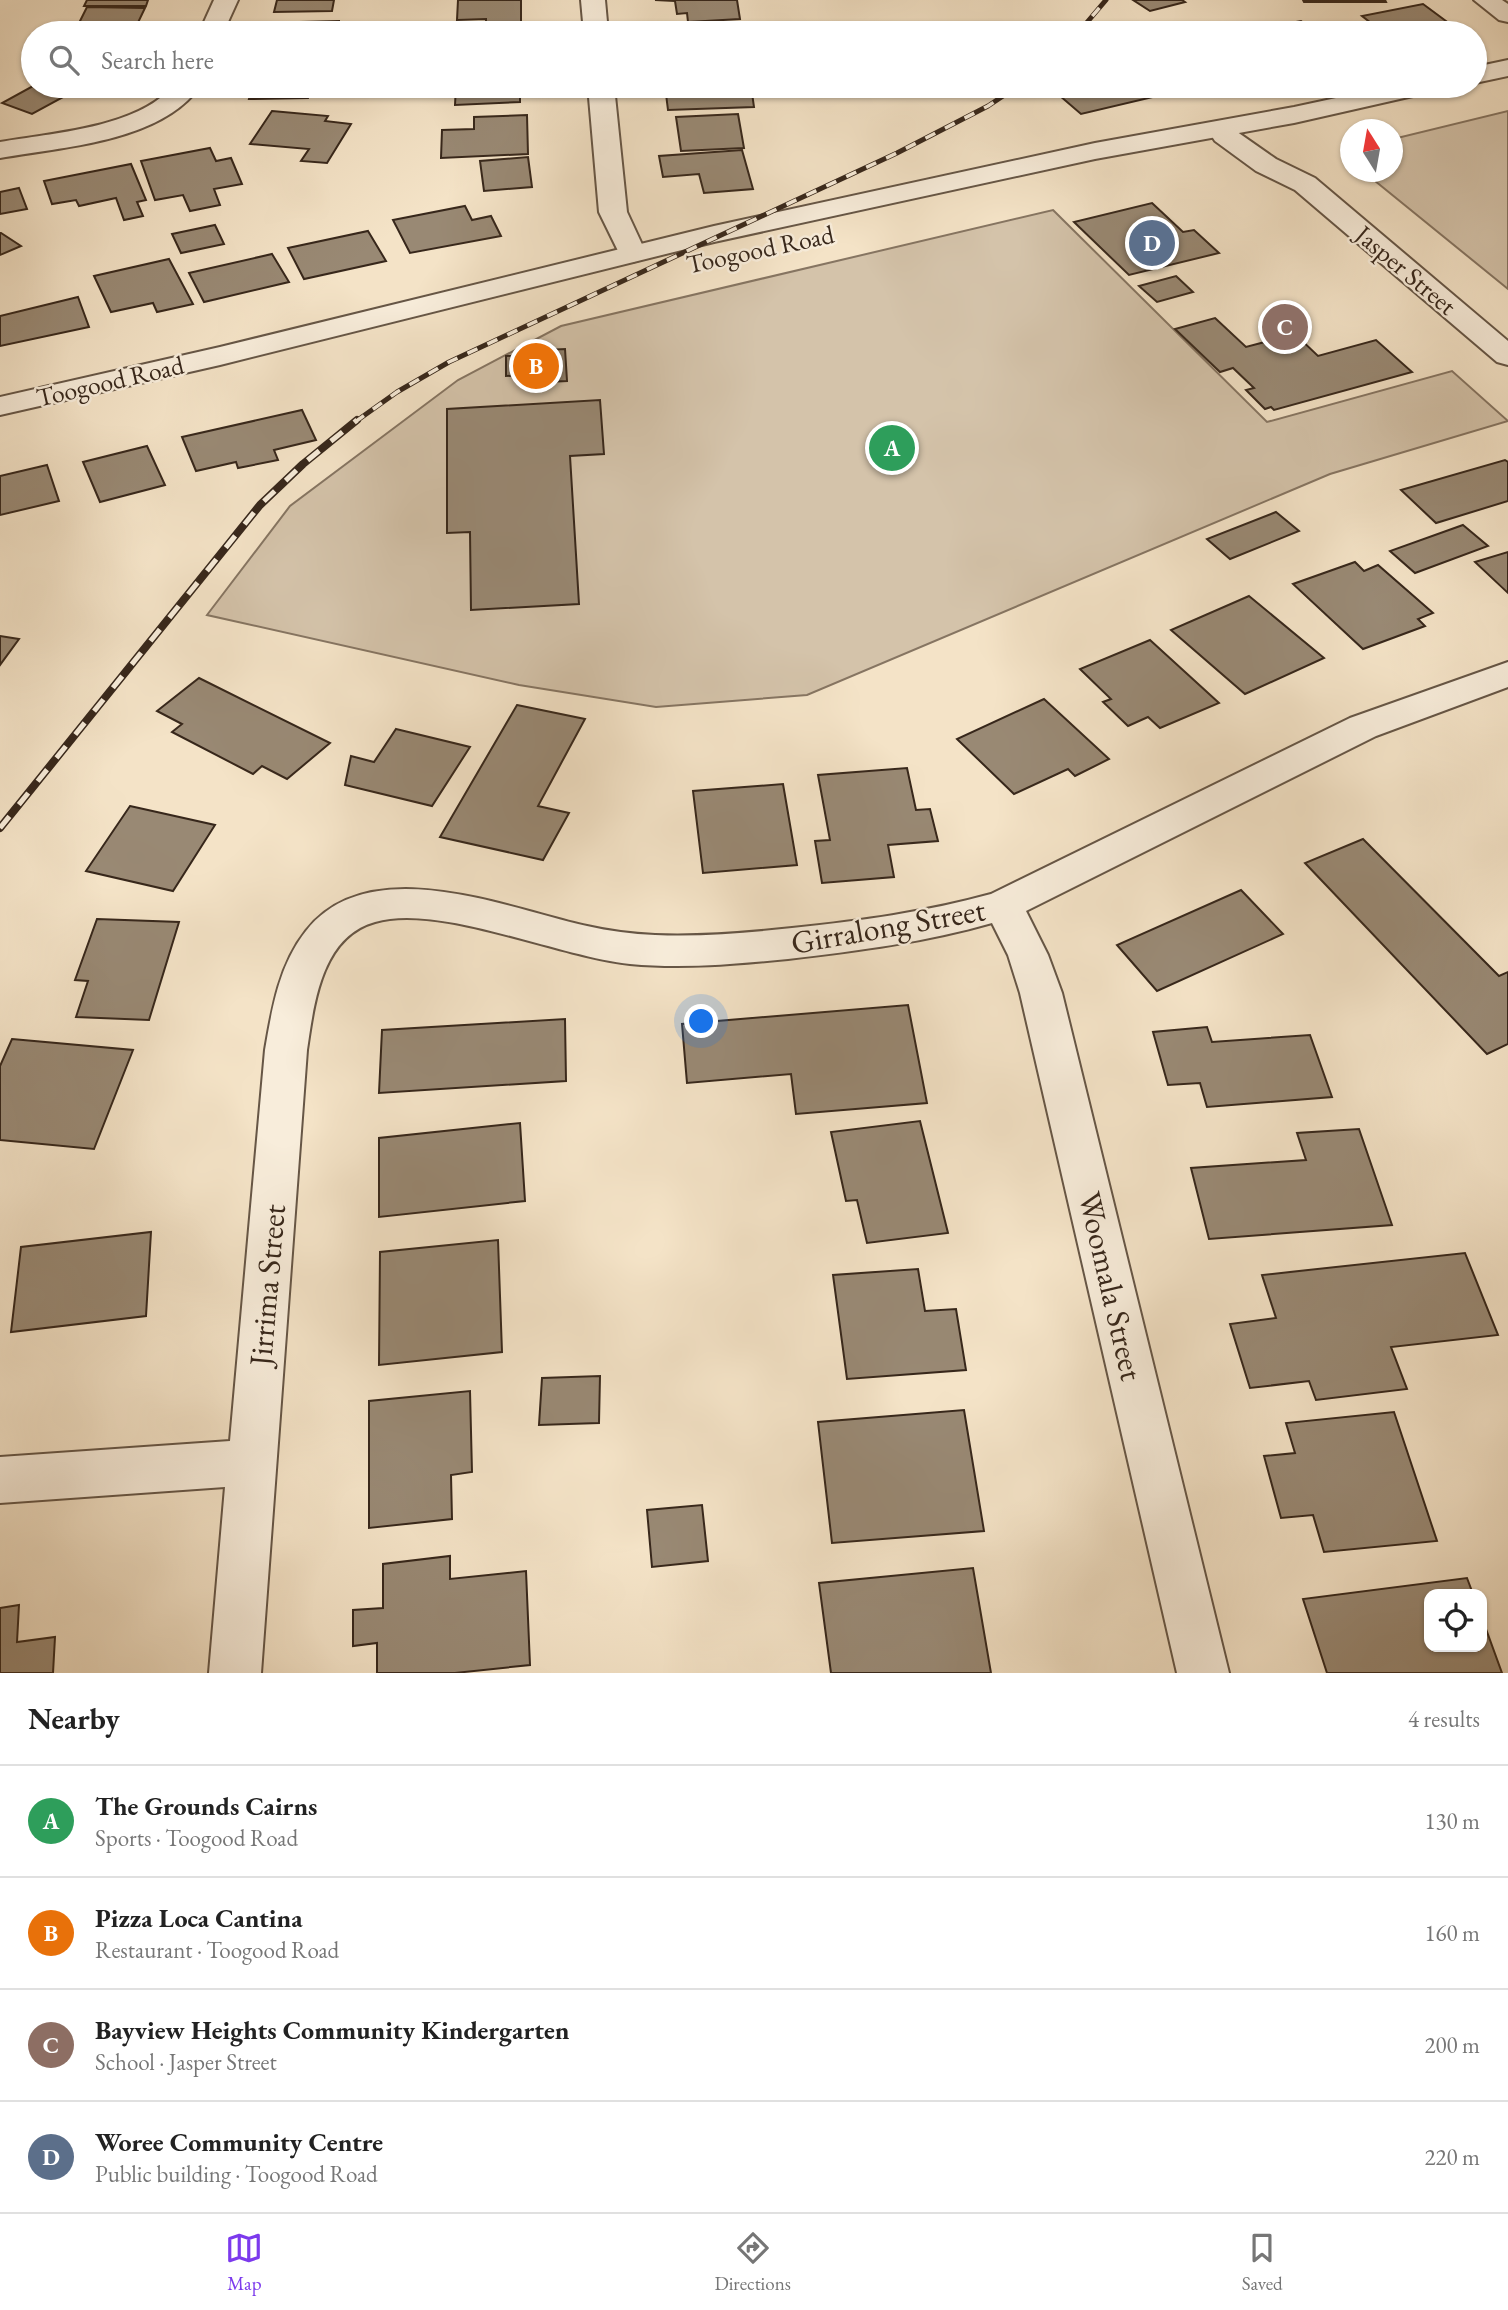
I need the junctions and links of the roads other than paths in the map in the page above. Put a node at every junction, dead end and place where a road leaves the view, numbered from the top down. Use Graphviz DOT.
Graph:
graph roads {
  1 [pos="226,0"];
  2 [pos="593,0"];
  3 [pos="1486,0"];
  4 [pos="1508,15"];
  5 [pos="216,21"];
  6 [pos="595,21"];
  7 [pos="1508,68"];
  8 [pos="1487,72"];
  9 [pos="177,98"];
  10 [pos="602,98"];
  11 [pos="1371,98"];
  12 [pos="1235,129"];
  13 [pos="0,150"];
  14 [pos="639,263"];
  15 [pos="1508,355"];
  16 [pos="0,406"];
  17 [pos="1508,674"];
  18 [pos="1003,905"];
  19 [pos="349,916"];
  20 [pos="253,1462"];
  21 [pos="0,1480"];
  22 [pos="235,1673"];
  23 [pos="1203,1673"];
  1 -- 5 [label="street"];
  2 -- 6 [label="street"];
  3 -- 4 [label="street"];
  7 -- 8 [label="street"];
  9 -- 13 [label="street"];
  10 -- 14 [label="street"];
  11 -- 12 [label="street, Toogood Road"];
  12 -- 14 [label="street, Toogood Road"];
  12 -- 15 [label="street, Jasper Street"];
  14 -- 16 [label="street, Toogood Road"];
  17 -- 18 [label="street, Girralong Street"];
  18 -- 19 [label="street, Girralong Street"];
  18 -- 23 [label="street, Woomala Street"];
  19 -- 20 [label="street, Jirrima Street"];
  20 -- 21 [label="street"];
  20 -- 22 [label="street, Jirrima Street"];
}
